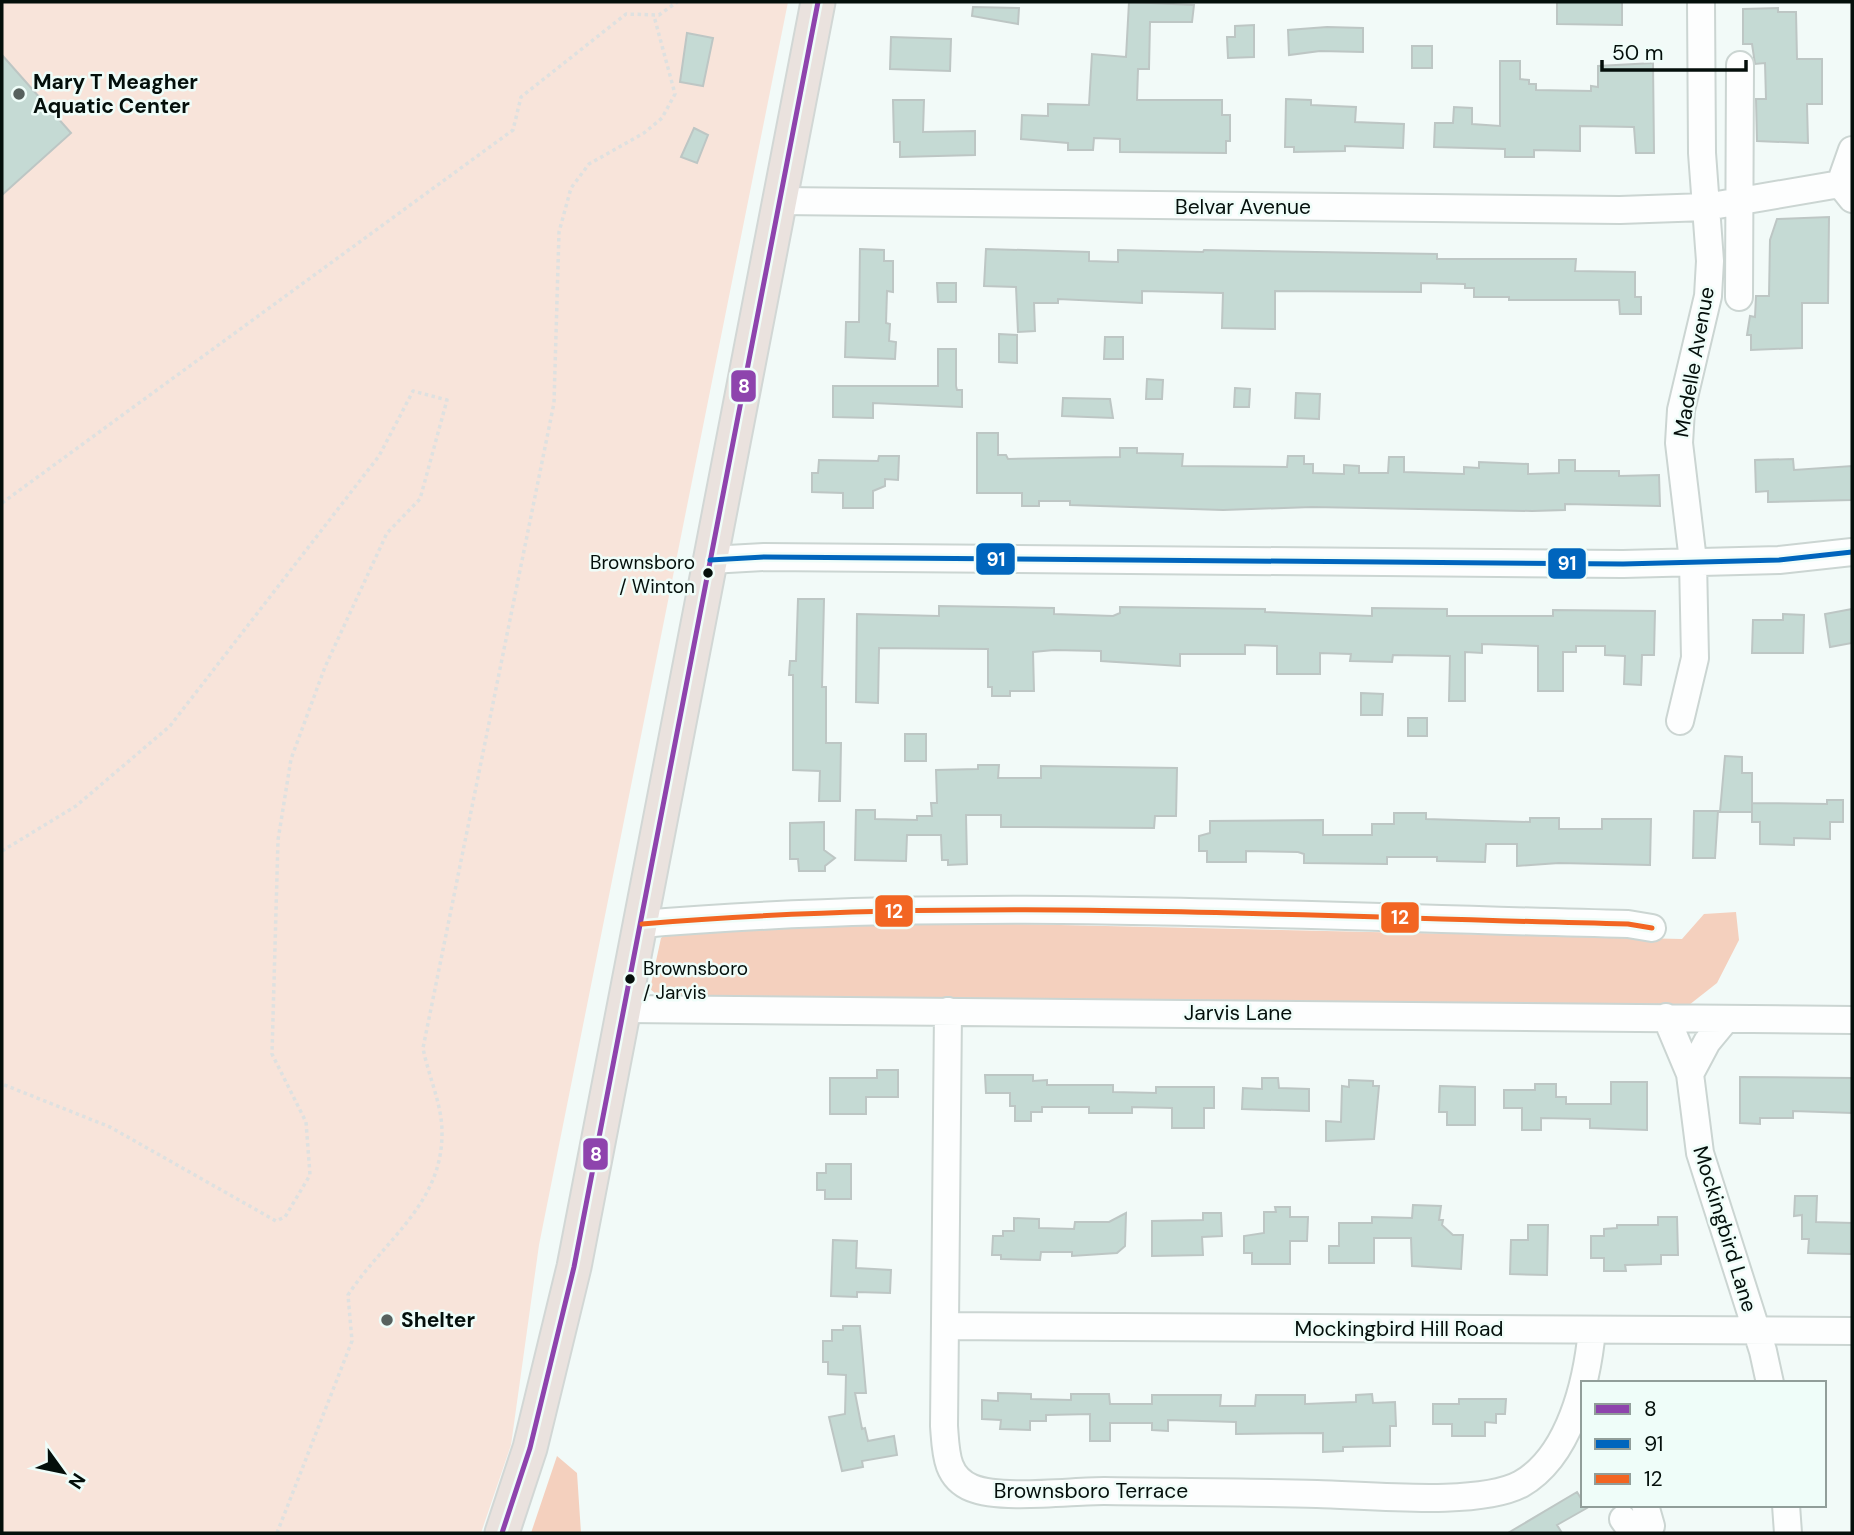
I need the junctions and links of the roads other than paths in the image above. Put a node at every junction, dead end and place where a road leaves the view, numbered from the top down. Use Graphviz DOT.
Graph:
graph roads {
  1 [pos="818,2"];
  2 [pos="1701,2"];
  3 [pos="1740,65"];
  4 [pos="1852,150"];
  5 [pos="1846,191"];
  6 [pos="779,201"];
  7 [pos="1739,201"];
  8 [pos="1706,207"];
  9 [pos="1739,297"];
  10 [pos="1852,552"];
  11 [pos="710,560"];
  12 [pos="1693,561"];
  13 [pos="1679,721"];
  14 [pos="642,923"];
  15 [pos="1653,928"];
  16 [pos="625,1009"];
  17 [pos="948,1011"];
  18 [pos="1666,1017"];
  19 [pos="1726,1019"];
  20 [pos="1852,1020"];
  21 [pos="1690,1074"];
  22 [pos="945,1326"];
  23 [pos="1592,1330"];
  24 [pos="1757,1331"];
  25 [pos="1852,1331"];
  26 [pos="1585,1381"];
  27 [pos="1770,1381"];
  28 [pos="1581,1402"];
  29 [pos="1575,1433"];
  30 [pos="1786,1507"];
  31 [pos="1634,1519"];
  32 [pos="502,1533"];
  33 [pos="1647,1533"];
  34 [pos="1788,1533"];
  1 -- 6 [label="main road"];
  2 -- 8 [label="street, Madelle Avenue"];
  3 -- 7 [label="street"];
  4 -- 5 [label="street"];
  5 -- 7 [label="street, Belvar Avenue"];
  6 -- 8 [label="street, Belvar Avenue"];
  6 -- 11 [label="main road"];
  7 -- 8 [label="street, Belvar Avenue"];
  7 -- 9 [label="street"];
  8 -- 12 [label="street, Madelle Avenue"];
  10 -- 12 [label="street"];
  11 -- 12 [label="street"];
  11 -- 14 [label="main road"];
  12 -- 13 [label="street, Madelle Avenue"];
  14 -- 15 [label="street"];
  14 -- 16 [label="main road"];
  16 -- 17 [label="street, Jarvis Lane"];
  16 -- 32 [label="main road"];
  17 -- 18 [label="street, Jarvis Lane"];
  17 -- 22 [label="street, Brownsboro Terrace"];
  18 -- 19 [label="street, Jarvis Lane"];
  18 -- 21 [label="street, Mockingbird Lane"];
  19 -- 20 [label="street, Jarvis Lane"];
  19 -- 21 [label="street"];
  21 -- 24 [label="street, Mockingbird Lane"];
  22 -- 23 [label="street, Mockingbird Hill Road"];
  22 -- 29 [label="street, Brownsboro Terrace"];
  23 -- 24 [label="street, Mockingbird Hill Road"];
  23 -- 26 [label="street, Brownsboro Terrace"];
  24 -- 25 [label="street, Mockingbird Hill Road"];
  24 -- 27 [label="street, Mockingbird Lane"];
  28 -- 29 [label="street, Brownsboro Terrace"];
  30 -- 34 [label="street"];
  31 -- 33 [label="street"];
}
